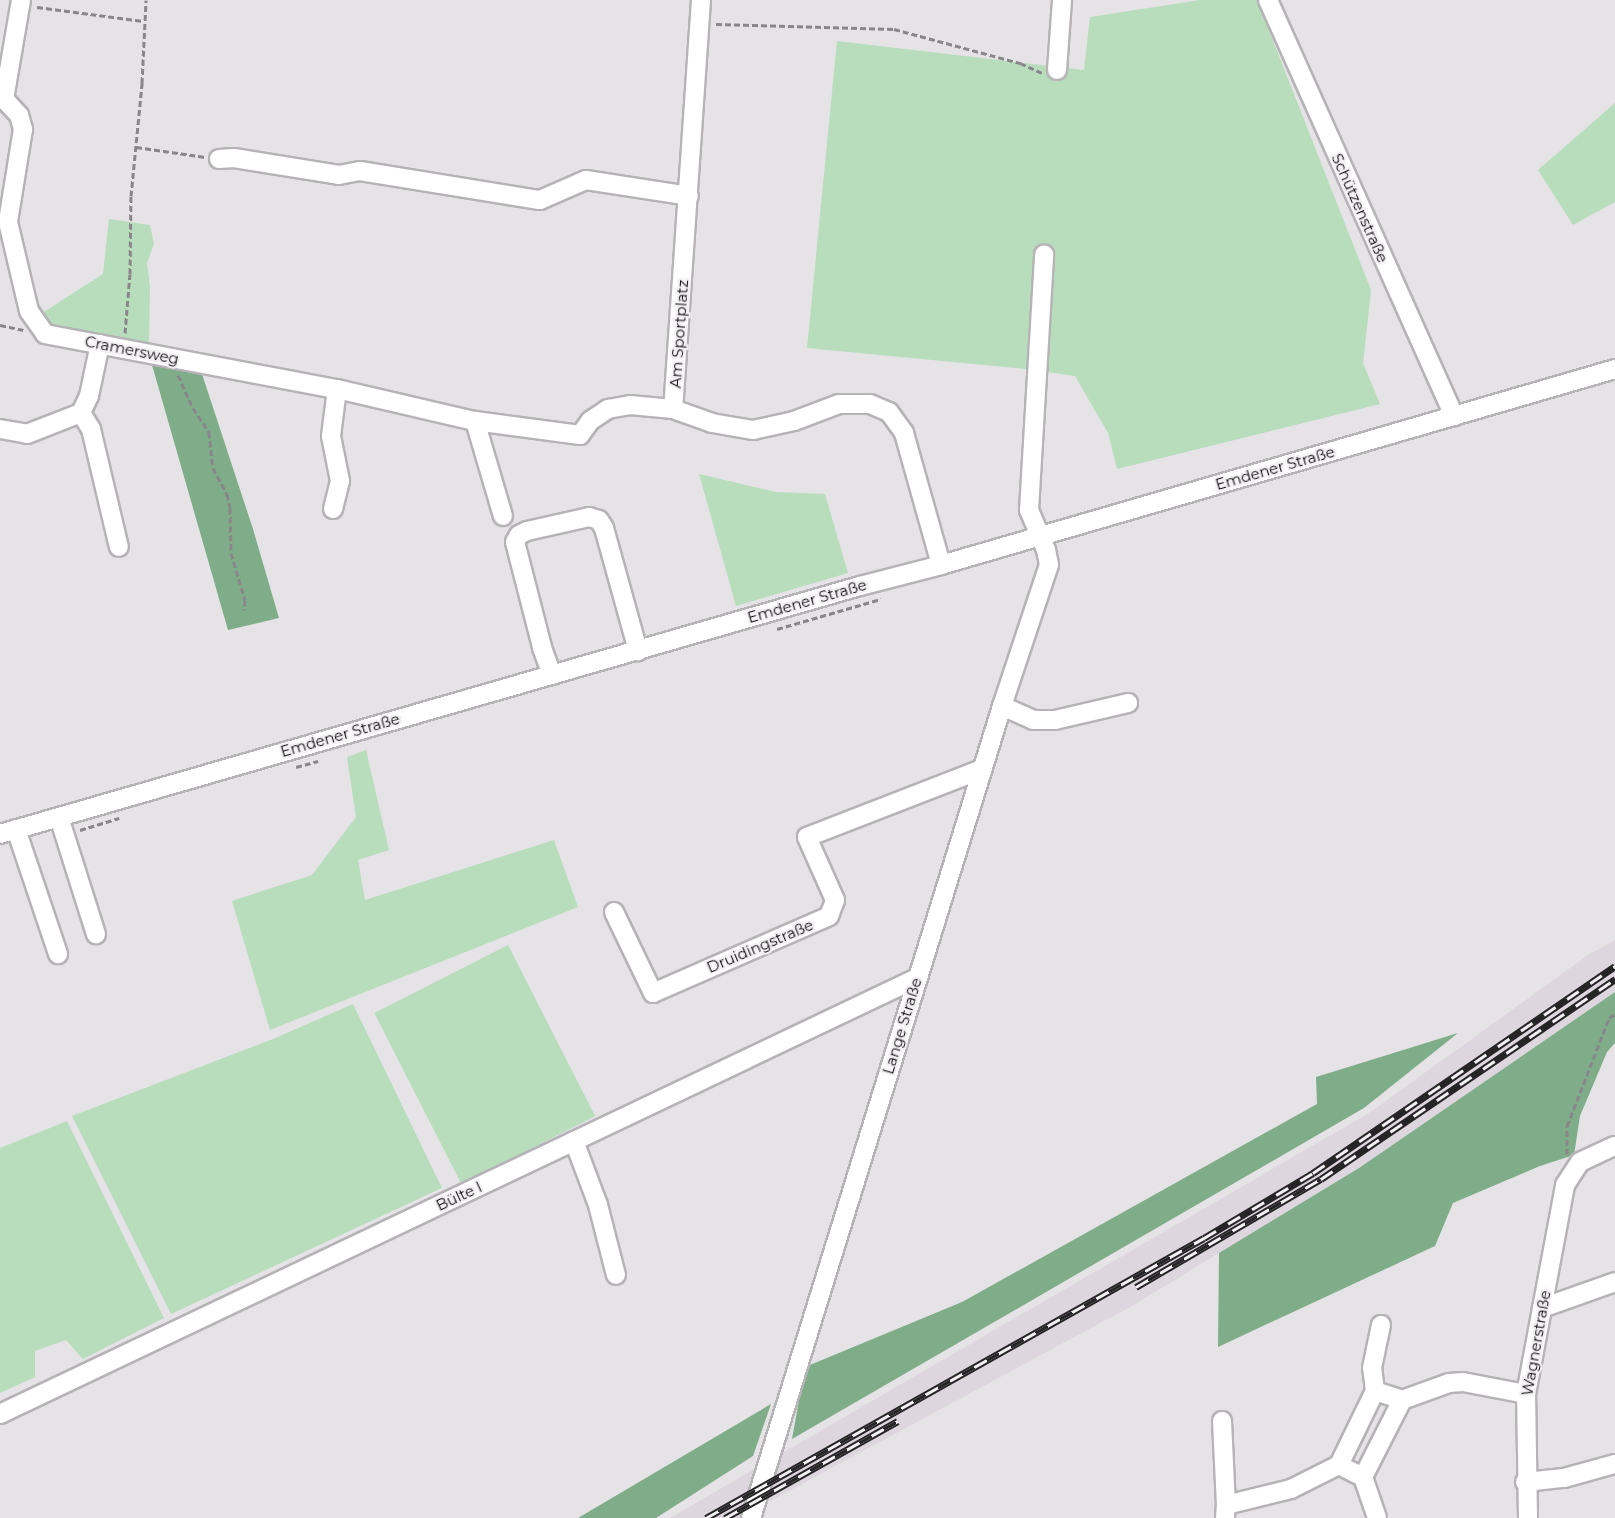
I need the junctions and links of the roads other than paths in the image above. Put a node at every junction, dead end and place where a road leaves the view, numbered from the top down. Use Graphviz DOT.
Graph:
graph roads {
  1 [pos="701,0"];
  2 [pos="1062,0"];
  3 [pos="1268,0"];
  4 [pos="20,2"];
  5 [pos="1057,70"];
  6 [pos="219,159"];
  7 [pos="689,196"];
  8 [pos="4,221"];
  9 [pos="1044,254"];
  10 [pos="100,344"];
  11 [pos="1615,369"];
  12 [pos="337,388"];
  13 [pos="673,409"];
  14 [pos="81,413"];
  15 [pos="1454,416"];
  16 [pos="475,421"];
  17 [pos="0,429"];
  18 [pos="333,509"];
  19 [pos="503,516"];
  20 [pos="1040,536"];
  21 [pos="119,547"];
  22 [pos="941,566"];
  23 [pos="638,651"];
  24 [pos="552,675"];
  25 [pos="1128,703"];
  26 [pos="1002,706"];
  27 [pos="982,769"];
  28 [pos="59,817"];
  29 [pos="8,832"];
  30 [pos="614,912"];
  31 [pos="96,934"];
  32 [pos="58,954"];
  33 [pos="917,978"];
  34 [pos="574,1141"];
  35 [pos="1615,1146"];
  36 [pos="616,1275"];
  37 [pos="1615,1282"];
  38 [pos="1542,1308"];
  39 [pos="1381,1325"];
  40 [pos="1375,1391"];
  41 [pos="1526,1394"];
  42 [pos="1402,1400"];
  43 [pos="0,1414"];
  44 [pos="1222,1421"];
  45 [pos="1615,1464"];
  46 [pos="1339,1465"];
  47 [pos="1363,1477"];
  48 [pos="1525,1482"];
  49 [pos="1225,1512"];
  50 [pos="751,1518"];
  51 [pos="1377,1518"];
  52 [pos="1528,1518"];
  1 -- 7 [label="street, Am Sportplatz"];
  2 -- 5 [label="street"];
  3 -- 15 [label="street, Schützenstraße"];
  4 -- 8 [label="street, Cramersweg"];
  6 -- 7 [label="street"];
  7 -- 13 [label="street, Am Sportplatz"];
  8 -- 10 [label="street, Cramersweg"];
  9 -- 20 [label="street"];
  10 -- 12 [label="street, Cramersweg"];
  10 -- 14 [label="street"];
  11 -- 15 [label="street, Emdener Straße"];
  12 -- 16 [label="street, Cramersweg"];
  12 -- 18 [label="street"];
  13 -- 16 [label="street, Cramersweg"];
  13 -- 22 [label="street, Am Sportplatz"];
  14 -- 17 [label="street"];
  14 -- 21 [label="street"];
  15 -- 20 [label="street, Emdener Straße"];
  16 -- 19 [label="street"];
  20 -- 22 [label="street, Emdener Straße"];
  20 -- 26 [label="street, Lange Straße"];
  22 -- 23 [label="street, Emdener Straße"];
  23 -- 24 [label="street, Emdener Straße"];
  23 -- 24 [label="street"];
  24 -- 28 [label="street, Emdener Straße"];
  25 -- 26 [label="street"];
  26 -- 27 [label="street, Lange Straße"];
  27 -- 30 [label="street, Druidingstraße"];
  27 -- 33 [label="street, Lange Straße"];
  28 -- 29 [label="street, Emdener Straße"];
  28 -- 31 [label="street"];
  29 -- 32 [label="street"];
  33 -- 34 [label="street, Bülte I"];
  33 -- 50 [label="street, Lange Straße"];
  34 -- 36 [label="street"];
  34 -- 43 [label="street, Bülte I"];
  35 -- 38 [label="street, Wagnerstraße"];
  37 -- 38 [label="street"];
  38 -- 41 [label="street, Wagnerstraße"];
  39 -- 40 [label="street"];
  40 -- 42 [label="street"];
  40 -- 46 [label="street"];
  41 -- 42 [label="street"];
  41 -- 48 [label="street, Wagnerstraße"];
  42 -- 47 [label="street"];
  44 -- 49 [label="street"];
  45 -- 48 [label="street"];
  46 -- 47 [label="street"];
  46 -- 49 [label="street"];
  47 -- 51 [label="street"];
  48 -- 52 [label="street, Wagnerstraße"];
}
